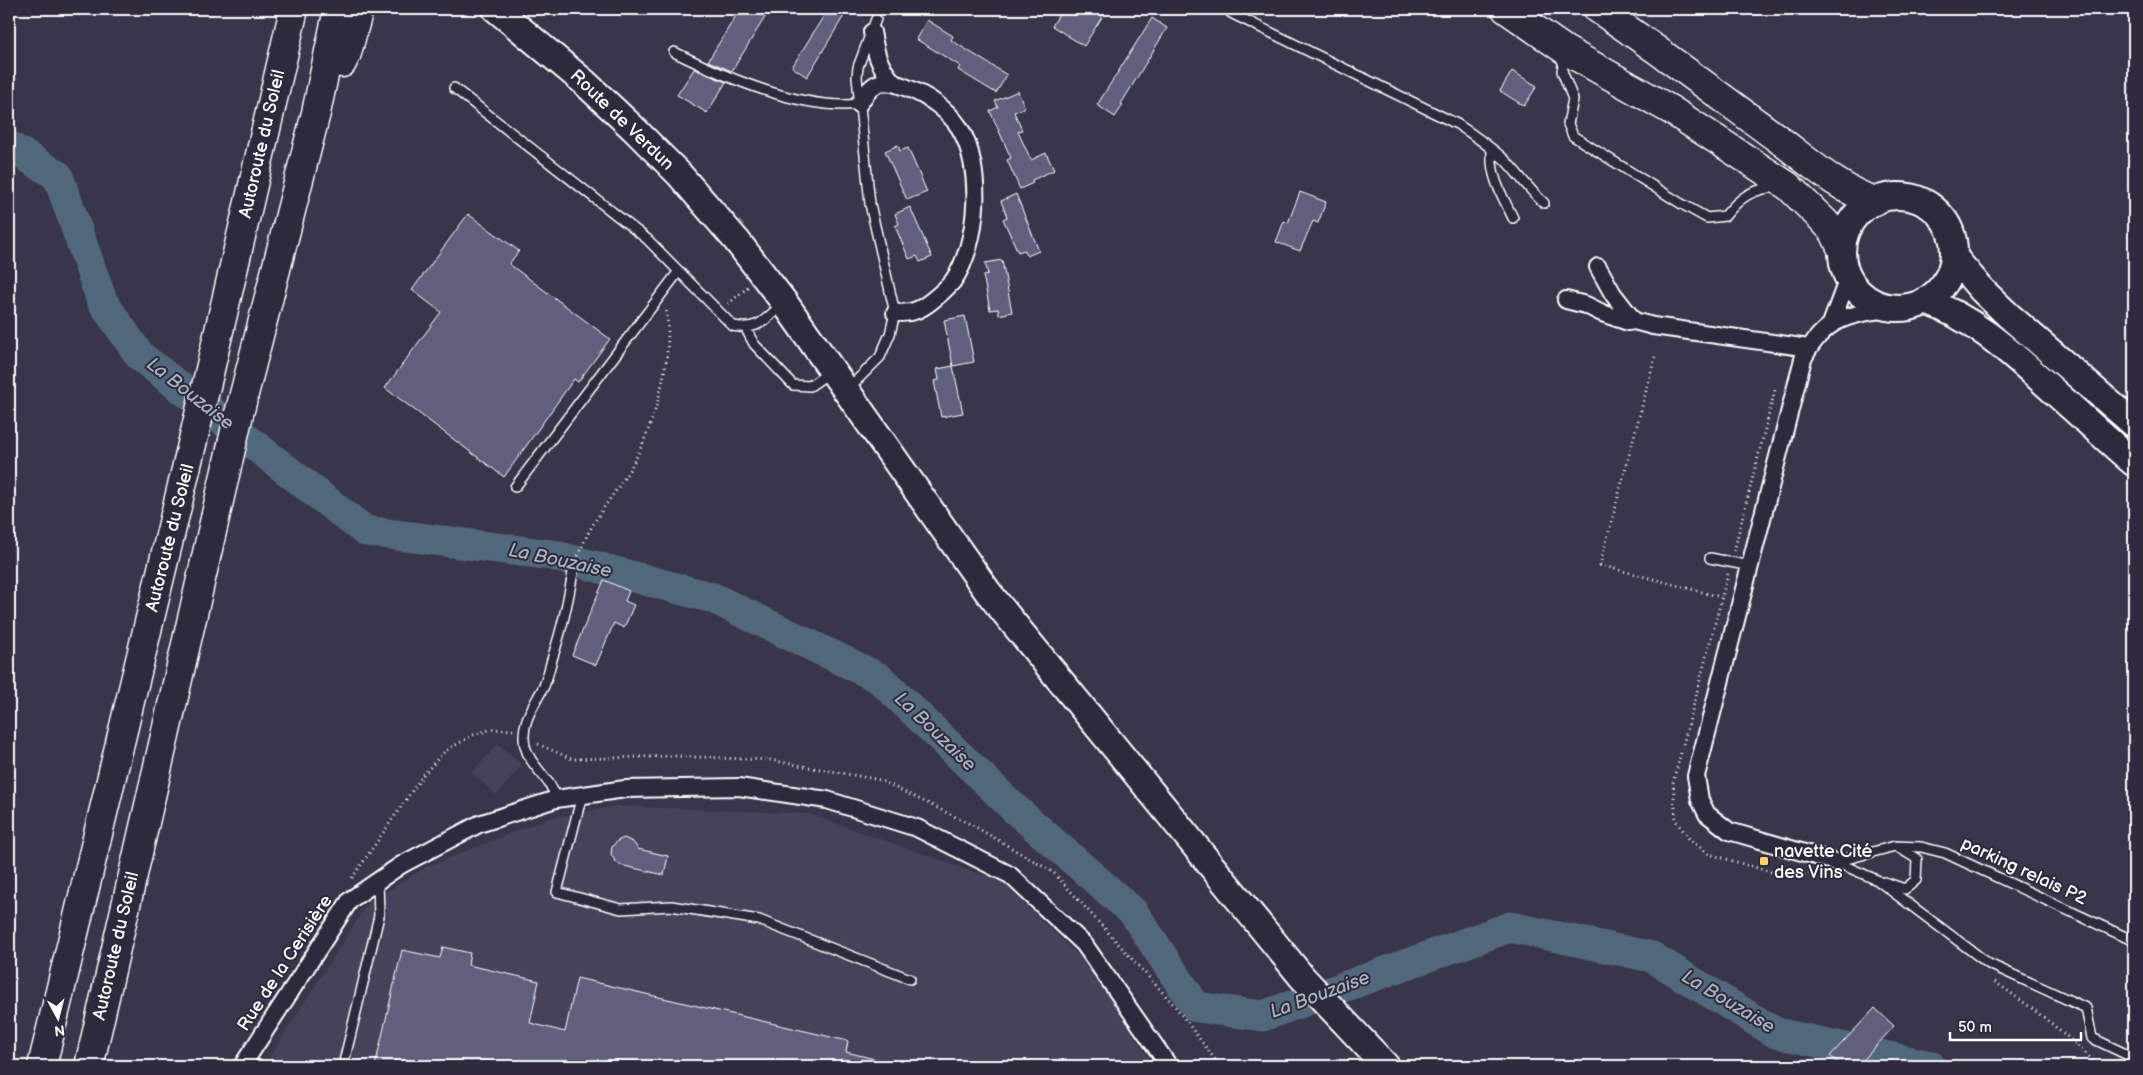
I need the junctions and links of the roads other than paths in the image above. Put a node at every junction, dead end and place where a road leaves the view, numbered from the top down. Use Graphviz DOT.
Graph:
graph roads {
  1 [pos="294,9"];
  2 [pos="338,9"];
  3 [pos="359,9"];
  4 [pos="496,9"];
  5 [pos="1506,9"];
  6 [pos="1598,9"];
  7 [pos="1622,9"];
  8 [pos="1231,13"];
  9 [pos="874,26"];
  10 [pos="1656,48"];
  11 [pos="1565,50"];
  12 [pos="674,52"];
  13 [pos="893,82"];
  14 [pos="454,88"];
  15 [pos="859,104"];
  16 [pos="316,113"];
  17 [pos="1492,151"];
  18 [pos="1788,186"];
  19 [pos="1875,201"];
  20 [pos="1544,202"];
  21 [pos="1513,218"];
  22 [pos="1842,247"];
  23 [pos="1954,257"];
  24 [pos="1598,268"];
  25 [pos="679,271"];
  26 [pos="1848,278"];
  27 [pos="1566,300"];
  28 [pos="1925,301"];
  29 [pos="784,302"];
  30 [pos="1892,308"];
  31 [pos="896,313"];
  32 [pos="1634,321"];
  33 [pos="1831,324"];
  34 [pos="746,329"];
  35 [pos="1809,348"];
  36 [pos="838,381"];
  37 [pos="2134,424"];
  38 [pos="2134,463"];
  39 [pos="515,486"];
  40 [pos="1710,558"];
  41 [pos="574,566"];
  42 [pos="1750,566"];
  43 [pos="582,795"];
  44 [pos="556,799"];
  45 [pos="1895,846"];
  46 [pos="1836,862"];
  47 [pos="1877,880"];
  48 [pos="378,881"];
  49 [pos="2134,941"];
  50 [pos="910,979"];
  51 [pos="2134,1058"];
  52 [pos="42,1066"];
  53 [pos="89,1066"];
  54 [pos="242,1066"];
  55 [pos="343,1066"];
  56 [pos="1169,1066"];
  57 [pos="1386,1066"];
  1 -- 52 [label="highway, Autoroute du Soleil"];
  2 -- 16 [label="highway, Autoroute du Soleil"];
  3 -- 16 [label="highway"];
  4 -- 29 [label="main road, Route de Verdun"];
  5 -- 11 [label="highway"];
  6 -- 10 [label="highway"];
  7 -- 10 [label="highway"];
  8 -- 17 [label="lane"];
  9 -- 13 [label="street"];
  9 -- 15 [label="lane"];
  10 -- 19 [label="highway"];
  11 -- 18 [label="highway"];
  11 -- 18 [label="lane"];
  12 -- 15 [label="lane"];
  13 -- 15 [label="street"];
  13 -- 31 [label="street"];
  14 -- 25 [label="lane"];
  15 -- 31 [label="lane"];
  16 -- 53 [label="highway, Autoroute du Soleil"];
  17 -- 20 [label="lane"];
  17 -- 21 [label="lane"];
  18 -- 22 [label="highway"];
  19 -- 22 [label="main road"];
  19 -- 23 [label="main road"];
  22 -- 26 [label="main road"];
  23 -- 28 [label="main road"];
  23 -- 37 [label="main road"];
  24 -- 32 [label="street"];
  25 -- 34 [label="lane"];
  25 -- 39 [label="lane"];
  26 -- 30 [label="main road"];
  26 -- 33 [label="street"];
  27 -- 32 [label="street"];
  28 -- 30 [label="main road"];
  28 -- 38 [label="main road"];
  29 -- 34 [label="lane"];
  29 -- 36 [label="main road, Route de Verdun"];
  30 -- 33 [label="street"];
  31 -- 36 [label="lane"];
  32 -- 35 [label="street"];
  33 -- 35 [label="street"];
  34 -- 36 [label="lane"];
  35 -- 42 [label="street"];
  36 -- 57 [label="main road, Route de Verdun"];
  40 -- 42 [label="lane"];
  41 -- 44 [label="lane"];
  42 -- 46 [label="street"];
  43 -- 44 [label="street, Rue de la Cerisière"];
  43 -- 50 [label="lane"];
  43 -- 56 [label="street, Rue de la Cerisière"];
  44 -- 48 [label="street, Rue de la Cerisière"];
  45 -- 46 [label="lane, parking relais P2"];
  45 -- 47 [label="lane"];
  45 -- 49 [label="lane, parking relais P2"];
  46 -- 47 [label="lane"];
  47 -- 51 [label="lane"];
  48 -- 54 [label="street, Rue de la Cerisière"];
  48 -- 55 [label="lane"];
}
